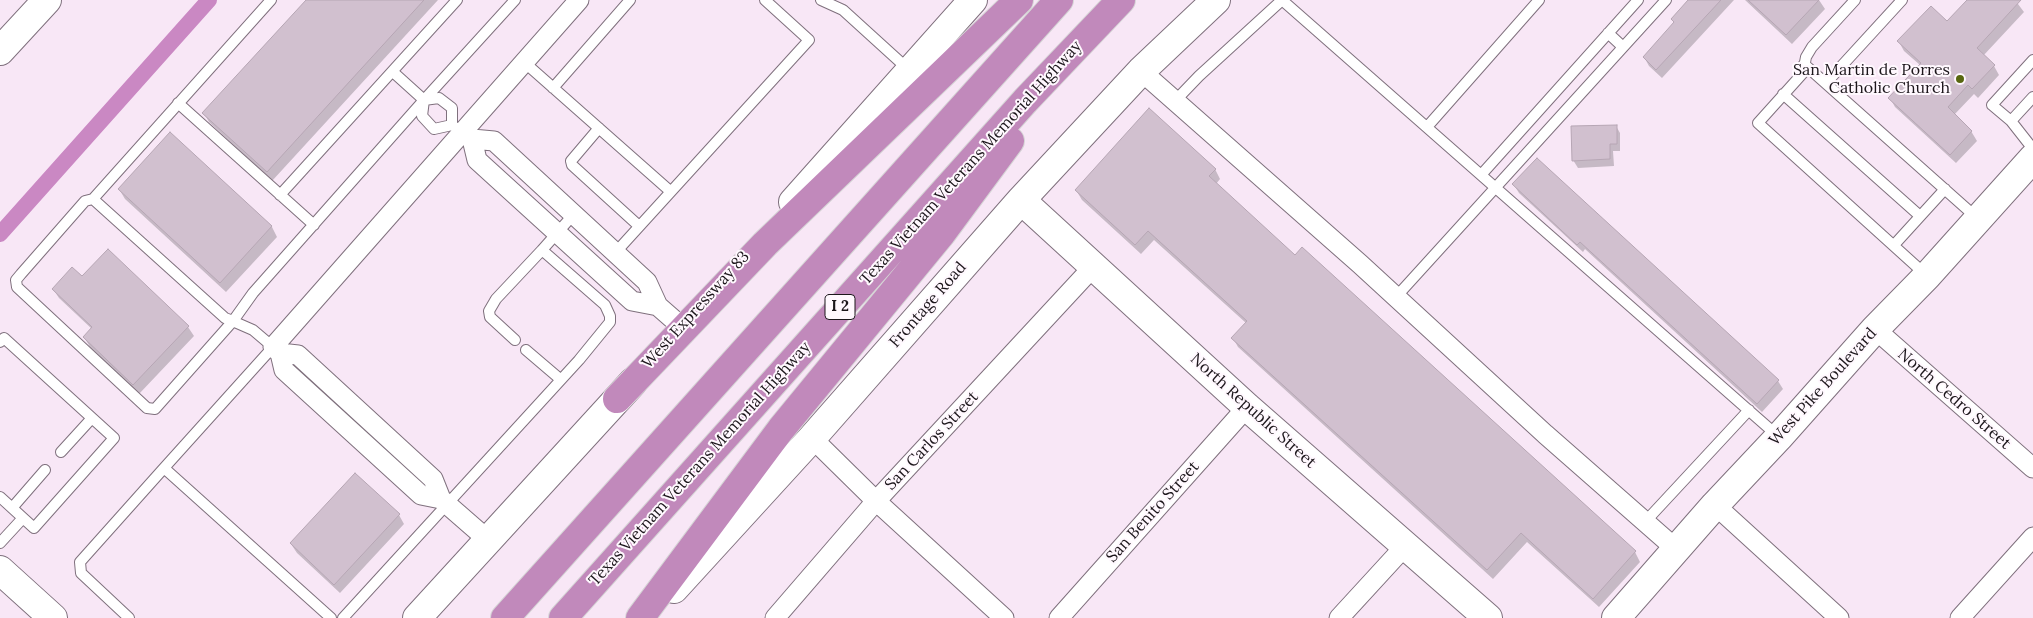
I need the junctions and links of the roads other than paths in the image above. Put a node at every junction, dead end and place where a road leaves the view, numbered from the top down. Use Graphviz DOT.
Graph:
graph roads {
  1 [pos="47,0"];
  2 [pos="271,0"];
  3 [pos="457,0"];
  4 [pos="515,0"];
  5 [pos="579,0"];
  6 [pos="630,0"];
  7 [pos="765,0"];
  8 [pos="821,0"];
  9 [pos="973,0"];
  10 [pos="1019,0"];
  11 [pos="1059,0"];
  12 [pos="1121,0"];
  13 [pos="1216,0"];
  14 [pos="1282,0"];
  15 [pos="1539,0"];
  16 [pos="1638,0"];
  17 [pos="1666,0"];
  18 [pos="1855,0"];
  19 [pos="1902,0"];
  20 [pos="842,4"];
  21 [pos="1099,23"];
  22 [pos="1608,34"];
  23 [pos="1623,47"];
  24 [pos="0,51"];
  25 [pos="2033,60"];
  26 [pos="524,62"];
  27 [pos="1804,64"];
  28 [pos="910,70"];
  29 [pos="1141,71"];
  30 [pos="393,72"];
  31 [pos="1826,83"];
  32 [pos="553,88"];
  33 [pos="1784,94"];
  34 [pos="2033,97"];
  35 [pos="424,100"];
  36 [pos="1175,101"];
  37 [pos="178,103"];
  38 [pos="2011,121"];
  39 [pos="1426,127"];
  40 [pos="600,128"];
  41 [pos="462,132"];
  42 [pos="2033,148"];
  43 [pos="2033,158"];
  44 [pos="1481,175"];
  45 [pos="1496,187"];
  46 [pos="1945,190"];
  47 [pos="670,191"];
  48 [pos="280,195"];
  49 [pos="94,199"];
  50 [pos="1021,200"];
  51 [pos="574,214"];
  52 [pos="1920,216"];
  53 [pos="1978,220"];
  54 [pos="314,225"];
  55 [pos="639,226"];
  56 [pos="557,233"];
  57 [pos="1894,245"];
  58 [pos="542,250"];
  59 [pos="616,252"];
  60 [pos="1093,268"];
  61 [pos="1928,276"];
  62 [pos="1396,297"];
  63 [pos="658,306"];
  64 [pos="233,321"];
  65 [pos="682,327"];
  66 [pos="1875,329"];
  67 [pos="515,340"];
  68 [pos="0,342"];
  69 [pos="276,350"];
  70 [pos="526,350"];
  71 [pos="560,379"];
  72 [pos="617,399"];
  73 [pos="1247,407"];
  74 [pos="1749,410"];
  75 [pos="92,418"];
  76 [pos="1779,437"];
  77 [pos="812,438"];
  78 [pos="61,452"];
  79 [pos="164,468"];
  80 [pos="2033,468"];
  81 [pos="45,470"];
  82 [pos="0,497"];
  83 [pos="876,500"];
  84 [pos="444,501"];
  85 [pos="1716,505"];
  86 [pos="12,508"];
  87 [pos="23,518"];
  88 [pos="1645,522"];
  89 [pos="2033,537"];
  90 [pos="488,540"];
  91 [pos="0,543"];
  92 [pos="1406,545"];
  93 [pos="1676,550"];
  94 [pos="0,570"];
  95 [pos="120,610"];
  96 [pos="53,618"];
  97 [pos="112,618"];
  98 [pos="129,618"];
  99 [pos="331,618"];
  100 [pos="343,618"];
  101 [pos="417,618"];
  102 [pos="505,618"];
  103 [pos="563,618"];
  104 [pos="640,618"];
  105 [pos="648,618"];
  106 [pos="775,618"];
  107 [pos="1004,618"];
  108 [pos="1059,618"];
  109 [pos="1339,618"];
  110 [pos="1488,618"];
  111 [pos="1616,618"];
  112 [pos="1839,618"];
  113 [pos="1960,618"];
  1 -- 24 [label="main road"];
  2 -- 37 [label="lane"];
  3 -- 30 [label="lane"];
  4 -- 35 [label="lane"];
  5 -- 26 [label="street"];
  6 -- 32 [label="lane"];
  7 -- 47 [label="lane"];
  8 -- 20 [label="lane"];
  9 -- 28 [label="main road, West Expressway 83"];
  10 -- 72 [label="highway"];
  11 -- 102 [label="highway, I 2"];
  12 -- 21 [label="highway, Texas Vietnam Veterans Memorial Highway / I 2"];
  13 -- 29 [label="main road, Frontage Road"];
  14 -- 36 [label="lane"];
  14 -- 39 [label="lane"];
  15 -- 39 [label="lane"];
  16 -- 22 [label="lane"];
  17 -- 23 [label="lane"];
  18 -- 27 [label="lane"];
  19 -- 31 [label="lane"];
  20 -- 28 [label="lane"];
  21 -- 103 [label="highway, Texas Vietnam Veterans Memorial Highway / I 2"];
  21 -- 104 [label="highway"];
  22 -- 23 [label="lane"];
  22 -- 44 [label="lane"];
  23 -- 45 [label="lane"];
  25 -- 38 [label="lane"];
  26 -- 32 [label="lane"];
  26 -- 41 [label="street"];
  27 -- 31 [label="lane"];
  27 -- 33 [label="lane"];
  28 -- 65 [label="main road, West Expressway 83"];
  29 -- 36 [label="street"];
  29 -- 50 [label="main road, Frontage Road"];
  30 -- 35 [label="lane"];
  30 -- 48 [label="lane"];
  31 -- 46 [label="lane"];
  32 -- 40 [label="lane"];
  33 -- 52 [label="lane"];
  33 -- 57 [label="lane"];
  34 -- 38 [label="lane"];
  35 -- 41 [label="lane"];
  35 -- 41 [label="lane"];
  35 -- 54 [label="lane"];
  36 -- 62 [label="street"];
  37 -- 48 [label="lane"];
  37 -- 49 [label="lane"];
  38 -- 42 [label="lane"];
  39 -- 44 [label="lane"];
  40 -- 47 [label="lane"];
  40 -- 55 [label="lane"];
  41 -- 51 [label="street"];
  41 -- 56 [label="street"];
  41 -- 69 [label="street"];
  43 -- 53 [label="main road, West Pike Boulevard"];
  44 -- 45 [label="lane"];
  45 -- 62 [label="lane"];
  45 -- 74 [label="lane"];
  46 -- 52 [label="lane"];
  46 -- 53 [label="lane"];
  47 -- 55 [label="lane"];
  48 -- 54 [label="lane"];
  49 -- 64 [label="lane"];
  49 -- 64 [label="lane"];
  50 -- 60 [label="main road, North Republic Street"];
  50 -- 77 [label="main road, Frontage Road"];
  51 -- 56 [label="lane"];
  51 -- 59 [label="street"];
  52 -- 57 [label="lane"];
  53 -- 61 [label="main road, West Pike Boulevard"];
  54 -- 64 [label="lane"];
  55 -- 59 [label="lane"];
  56 -- 58 [label="lane"];
  56 -- 63 [label="street"];
  57 -- 61 [label="lane"];
  58 -- 67 [label="lane"];
  58 -- 71 [label="lane"];
  59 -- 63 [label="street"];
  60 -- 73 [label="main road, North Republic Street"];
  60 -- 83 [label="street, San Carlos Street"];
  61 -- 66 [label="main road, West Pike Boulevard"];
  62 -- 88 [label="street"];
  63 -- 65 [label="street"];
  64 -- 69 [label="lane"];
  65 -- 72 [label="main road, West Expressway 83"];
  66 -- 76 [label="main road, West Pike Boulevard"];
  66 -- 80 [label="street, North Cedro Street"];
  68 -- 75 [label="lane"];
  69 -- 79 [label="lane"];
  69 -- 84 [label="street"];
  70 -- 71 [label="lane"];
  71 -- 84 [label="lane"];
  72 -- 90 [label="main road, West Expressway 83"];
  73 -- 92 [label="main road, North Republic Street"];
  73 -- 108 [label="street, San Benito Street"];
  74 -- 76 [label="lane"];
  74 -- 88 [label="lane"];
  75 -- 78 [label="lane"];
  75 -- 87 [label="lane"];
  76 -- 85 [label="main road, West Pike Boulevard"];
  77 -- 83 [label="street"];
  77 -- 105 [label="main road, Frontage Road"];
  79 -- 95 [label="lane"];
  79 -- 99 [label="lane"];
  81 -- 86 [label="lane"];
  82 -- 86 [label="lane"];
  83 -- 106 [label="street, San Carlos Street"];
  83 -- 107 [label="street"];
  84 -- 90 [label="street"];
  84 -- 100 [label="lane"];
  85 -- 93 [label="main road, West Pike Boulevard"];
  85 -- 112 [label="street"];
  86 -- 87 [label="lane"];
  87 -- 91 [label="lane"];
  88 -- 93 [label="street"];
  89 -- 113 [label="street"];
  90 -- 101 [label="main road, West Expressway 83"];
  92 -- 109 [label="street"];
  92 -- 110 [label="main road, North Republic Street"];
  93 -- 111 [label="main road, West Pike Boulevard"];
  94 -- 96 [label="main road"];
  95 -- 97 [label="lane"];
  95 -- 98 [label="lane"];
}
